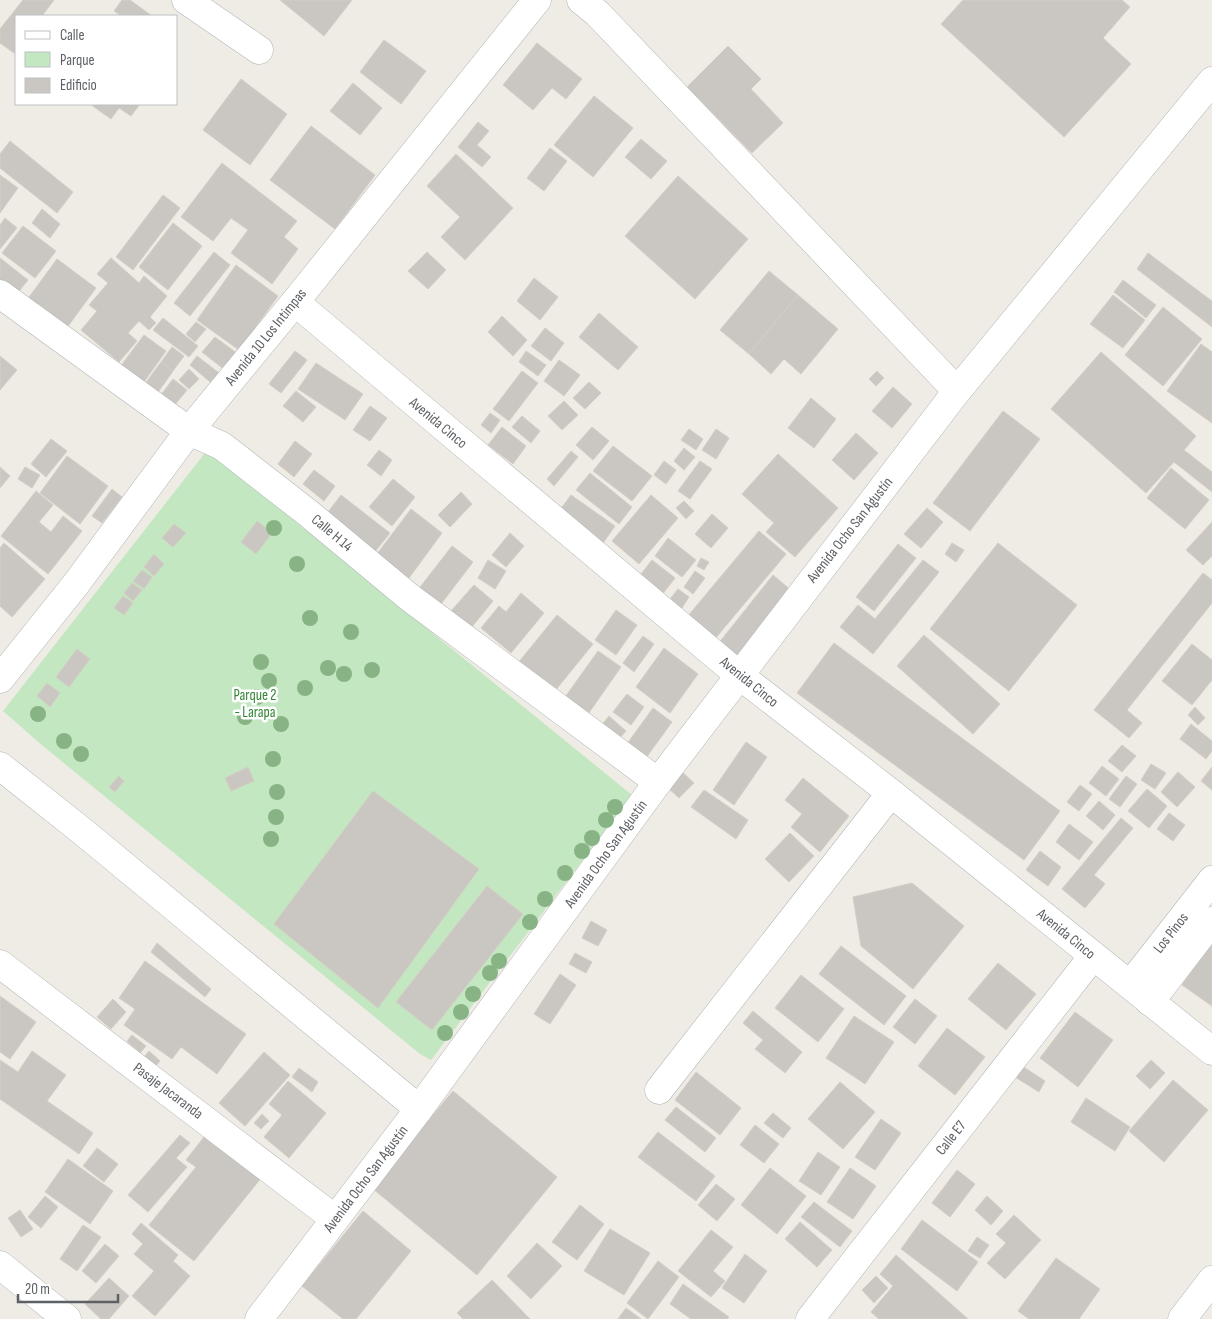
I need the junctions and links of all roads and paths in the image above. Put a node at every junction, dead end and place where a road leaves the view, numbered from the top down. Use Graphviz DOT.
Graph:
graph roads {
  1 [pos="186,0"];
  2 [pos="537,0"];
  3 [pos="596,5"];
  4 [pos="258,50"];
  5 [pos="1212,81"];
  6 [pos="0,294"];
  7 [pos="295,302"];
  8 [pos="957,391"];
  9 [pos="189,431"];
  10 [pos="739,675"];
  11 [pos="0,679"];
  12 [pos="0,766"];
  13 [pos="658,782"];
  14 [pos="891,793"];
  15 [pos="1212,880"];
  16 [pos="1212,921"];
  17 [pos="1092,956"];
  18 [pos="0,964"];
  19 [pos="1140,994"];
  20 [pos="1212,1051"];
  21 [pos="659,1090"];
  22 [pos="419,1109"];
  23 [pos="335,1219"];
  24 [pos="0,1265"];
  25 [pos="1212,1280"];
  26 [pos="265,1317"];
  27 [pos="67,1319"];
  28 [pos="810,1319"];
  29 [pos="1182,1319"];
  1 -- 4 [label="street"];
  2 -- 7 [label="street, Avenida 10 Los Intimpas"];
  3 -- 8 [label="street"];
  5 -- 8 [label="street, Avenida Ocho San Agustín"];
  6 -- 9 [label="street, Calle H 14"];
  7 -- 9 [label="street, Avenida 10 Los Intimpas"];
  7 -- 10 [label="street, Avenida Cinco"];
  8 -- 10 [label="street, Avenida Ocho San Agustín"];
  9 -- 11 [label="street, Avenida 10 Los Intimpas"];
  9 -- 13 [label="street, Calle H 14"];
  10 -- 13 [label="street, Avenida Ocho San Agustín"];
  10 -- 14 [label="street, Avenida Cinco"];
  12 -- 22 [label="street"];
  13 -- 22 [label="street, Avenida Ocho San Agustín"];
  14 -- 17 [label="street, Avenida Cinco"];
  14 -- 21 [label="street"];
  15 -- 19 [label="street, Los Pinos"];
  16 -- 19 [label="street, Los Pinos"];
  17 -- 19 [label="street, Avenida Cinco"];
  17 -- 28 [label="street, Calle E7"];
  18 -- 23 [label="street, Pasaje Jacaranda"];
  19 -- 20 [label="street, Avenida Cinco"];
  22 -- 23 [label="street, Avenida Ocho San Agustín"];
  23 -- 26 [label="street, Avenida Ocho San Agustín"];
  24 -- 27 [label="street"];
  25 -- 29 [label="street"];
}
